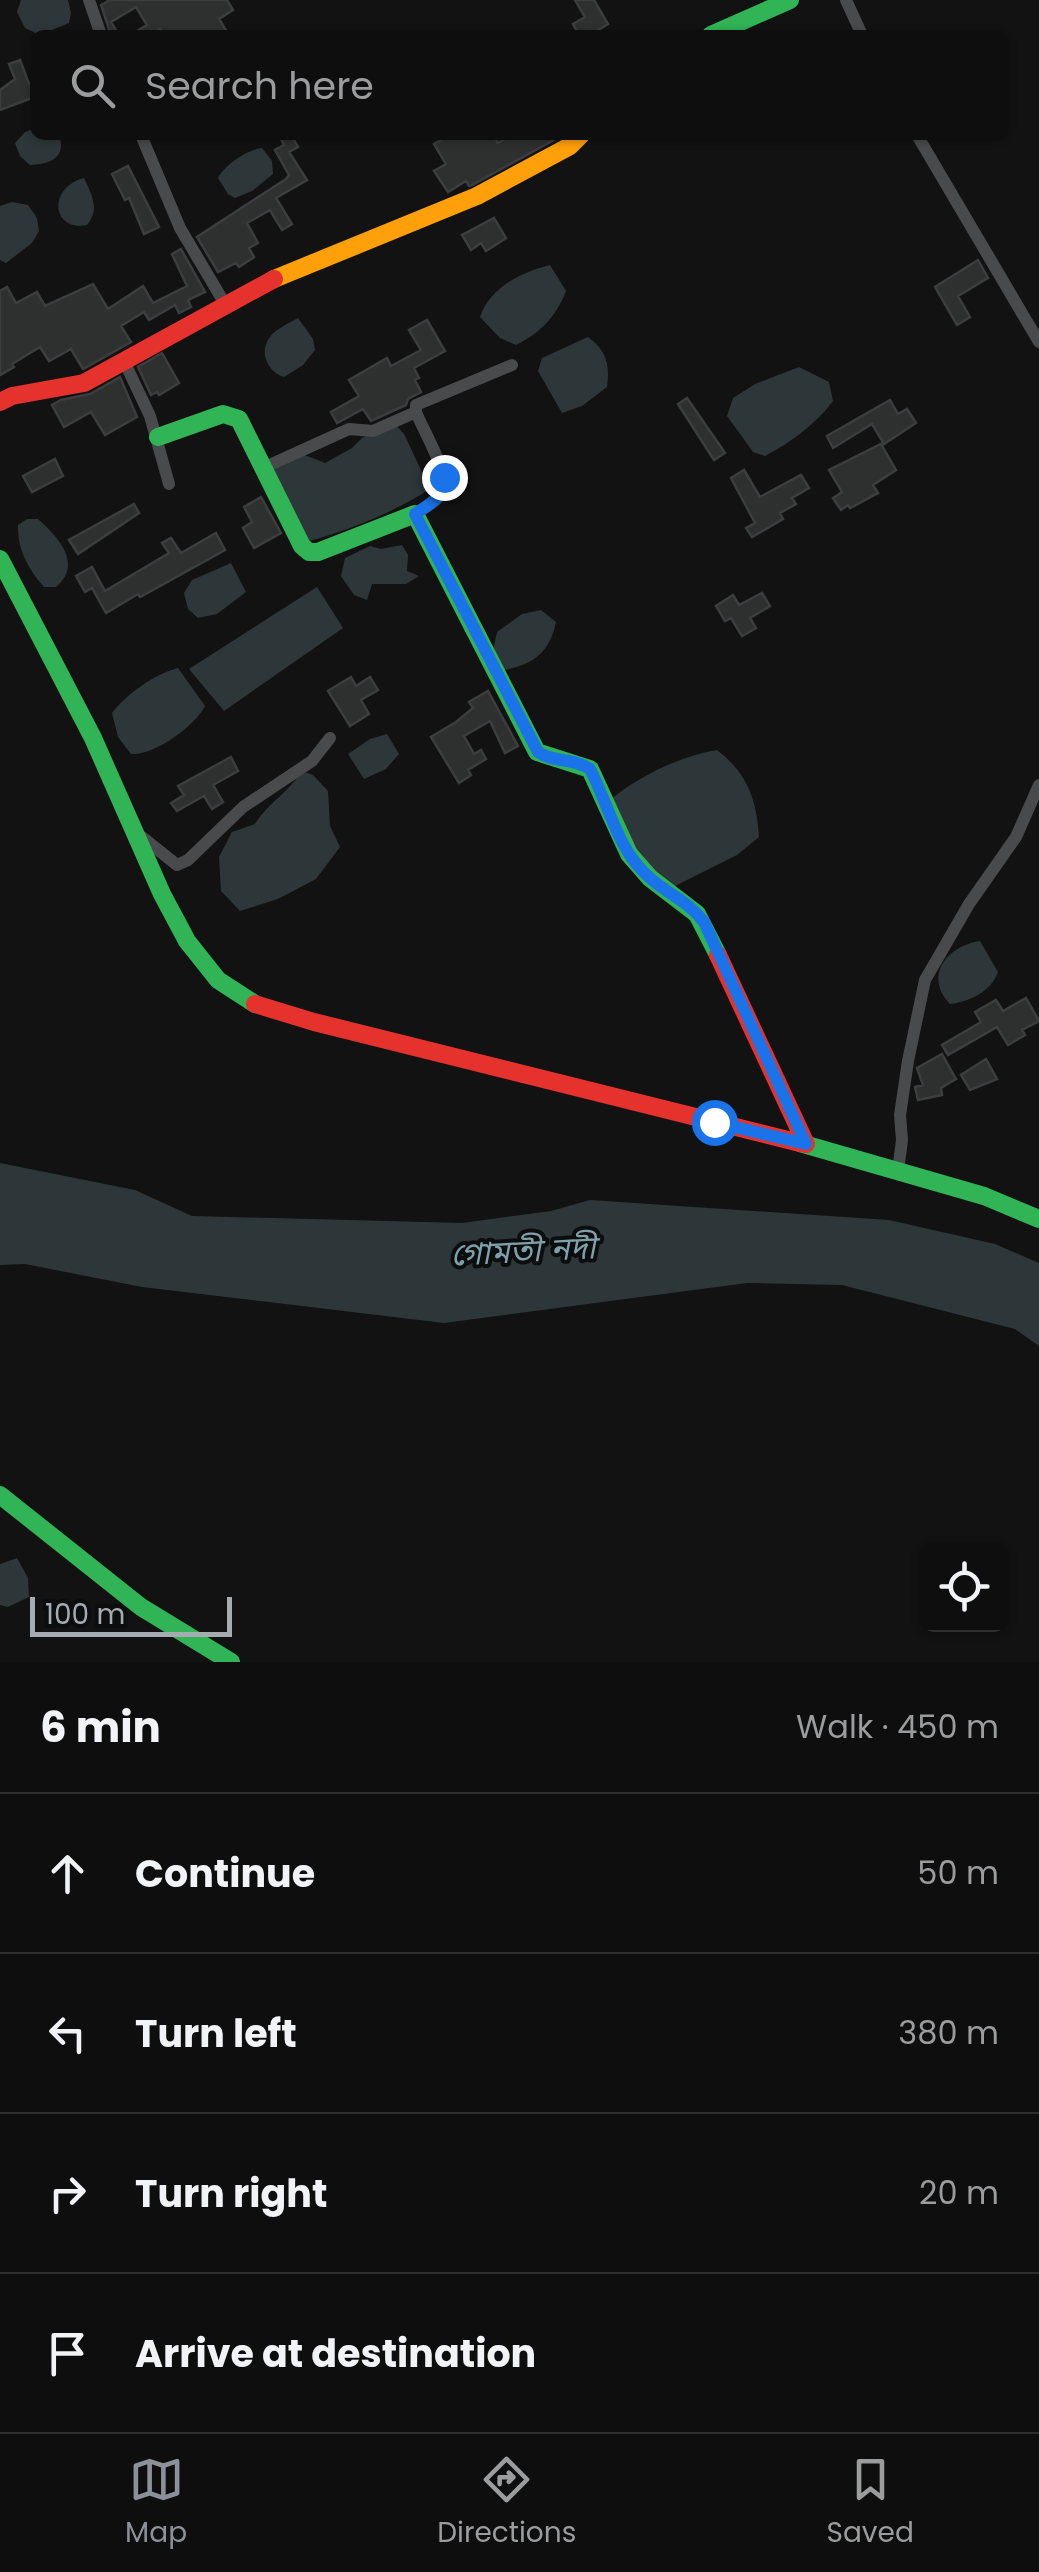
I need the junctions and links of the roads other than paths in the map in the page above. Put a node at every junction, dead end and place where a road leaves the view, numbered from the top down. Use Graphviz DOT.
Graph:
graph roads {
  1 [pos="90,0"];
  2 [pos="790,0"];
  3 [pos="846,0"];
  4 [pos="99,30"];
  5 [pos="722,30"];
  6 [pos="860,30"];
  7 [pos="143,140"];
  8 [pos="576,140"];
  9 [pos="920,140"];
  10 [pos="225,304"];
  11 [pos="1039,342"];
  12 [pos="124,361"];
  13 [pos="512,365"];
  14 [pos="0,402"];
  15 [pos="416,412"];
  16 [pos="158,436"];
  17 [pos="263,468"];
  18 [pos="169,484"];
  19 [pos="415,514"];
  20 [pos="0,559"];
  21 [pos="330,738"];
  22 [pos="1039,785"];
  23 [pos="140,836"];
  24 [pos="806,1144"];
  25 [pos="898,1171"];
  26 [pos="1039,1219"];
  27 [pos="0,1495"];
  28 [pos="230,1662"];
  1 -- 4 [label="street"];
  2 -- 5 [label="street"];
  3 -- 6 [label="street"];
  7 -- 10 [label="street"];
  8 -- 10 [label="street"];
  9 -- 11 [label="street"];
  10 -- 12 [label="street"];
  12 -- 14 [label="street"];
  12 -- 16 [label="street"];
  13 -- 15 [label="street"];
  15 -- 17 [label="street"];
  15 -- 19 [label="street"];
  16 -- 17 [label="street"];
  16 -- 18 [label="street"];
  17 -- 19 [label="street"];
  19 -- 24 [label="street"];
  20 -- 23 [label="street"];
  21 -- 23 [label="street"];
  22 -- 25 [label="street"];
  23 -- 24 [label="street"];
  24 -- 25 [label="street"];
  25 -- 26 [label="street"];
  27 -- 28 [label="street"];
}
